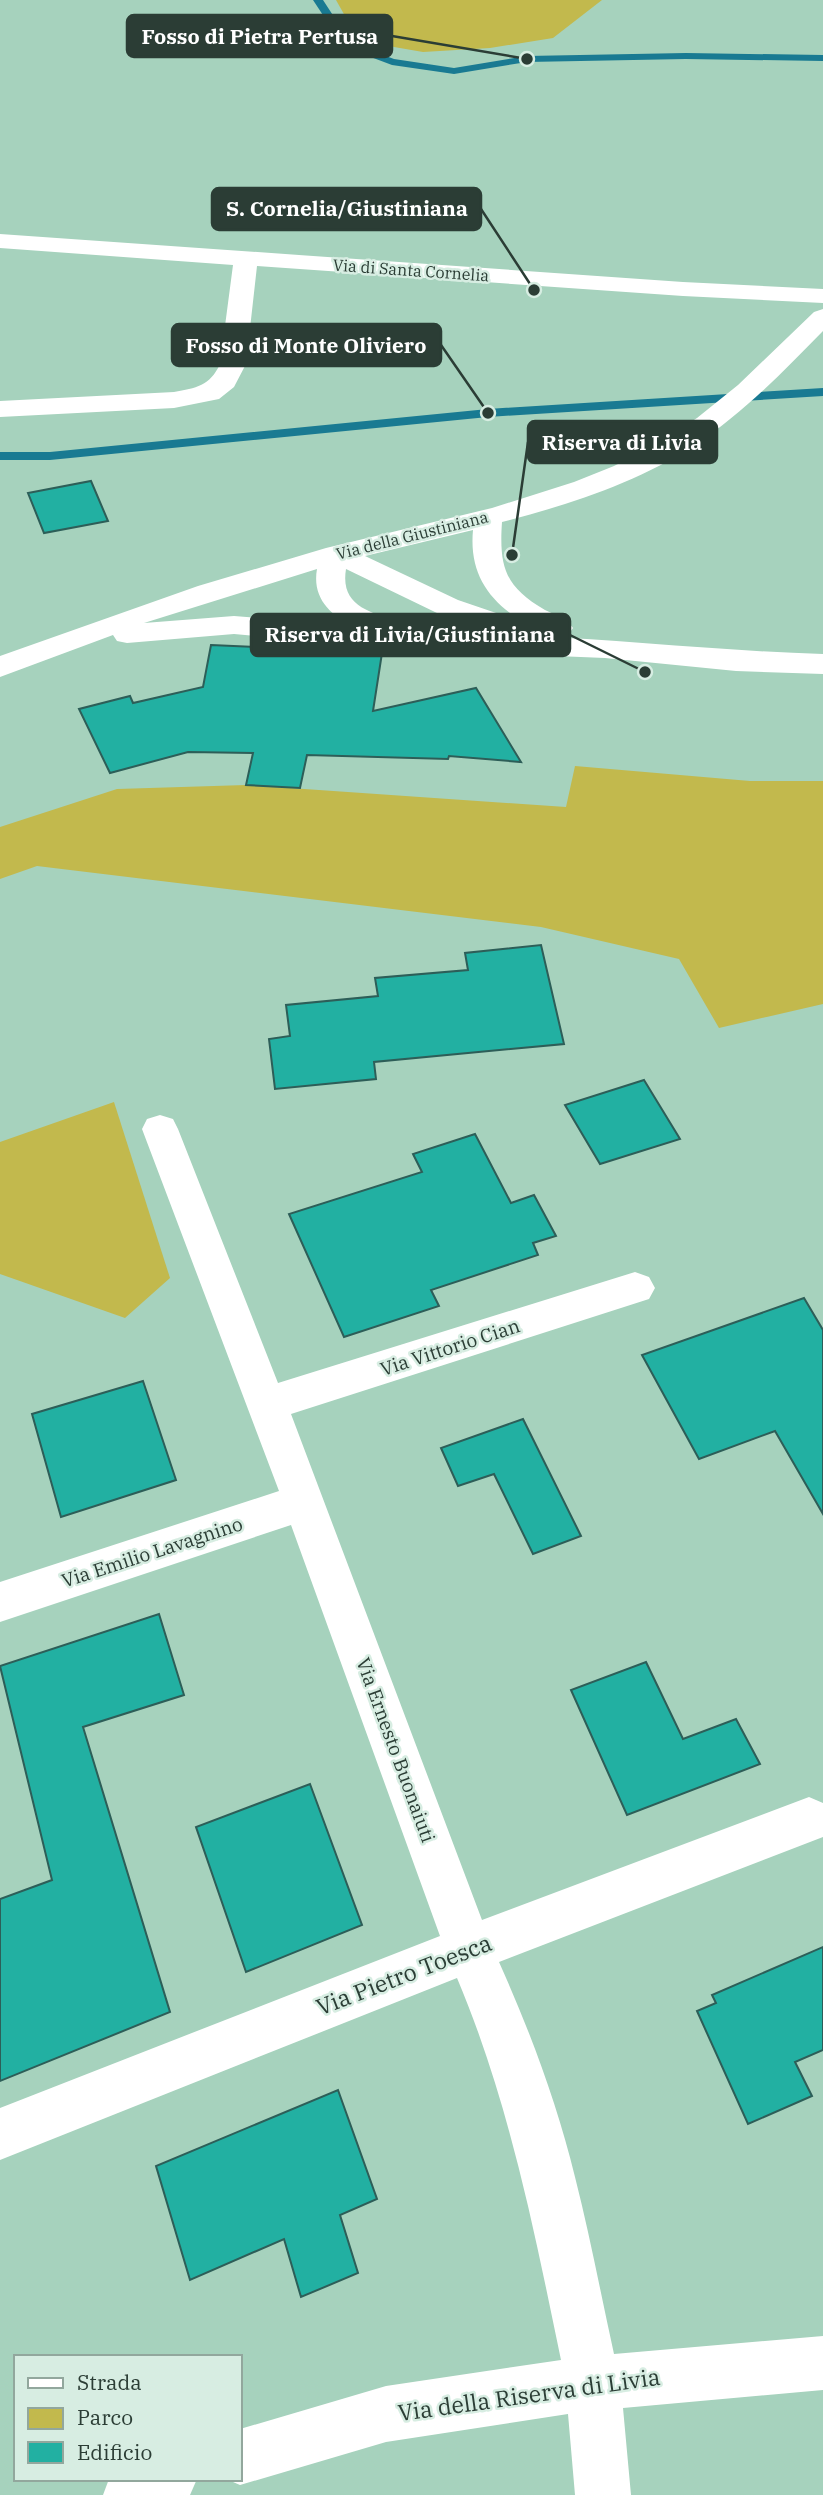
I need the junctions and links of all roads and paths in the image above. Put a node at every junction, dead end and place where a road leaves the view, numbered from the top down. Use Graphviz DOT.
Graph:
graph roads {
  1 [pos="0,241"];
  2 [pos="246,258"];
  3 [pos="823,296"];
  4 [pos="823,317"];
  5 [pos="0,409"];
  6 [pos="488,516"];
  7 [pos="336,554"];
  8 [pos="415,640"];
  9 [pos="63,642"];
  10 [pos="605,649"];
  11 [pos="823,664"];
  12 [pos="0,667"];
  13 [pos="160,1129"];
  14 [pos="635,1288"];
  15 [pos="265,1405"];
  16 [pos="304,1502"];
  17 [pos="0,1602"];
  18 [pos="809,1820"];
  19 [pos="469,1949"];
  20 [pos="0,2134"];
  21 [pos="823,2363"];
  22 [pos="593,2383"];
  23 [pos="242,2456"];
  24 [pos="164,2481"];
  25 [pos="131,2495"];
  26 [pos="603,2495"];
  1 -- 2 [label="street, Via di Santa Cornelia"];
  2 -- 3 [label="street, Via di Santa Cornelia"];
  2 -- 5 [label="street"];
  4 -- 6 [label="street, Via della Giustiniana"];
  6 -- 7 [label="street, Via della Giustiniana"];
  6 -- 10 [label="street"];
  7 -- 8 [label="street"];
  7 -- 9 [label="street, Via della Giustiniana"];
  7 -- 10 [label="street"];
  8 -- 9 [label="street"];
  8 -- 10 [label="street"];
  9 -- 12 [label="street, Via della Giustiniana"];
  10 -- 11 [label="street"];
  13 -- 15 [label="street, Via Ernesto Buonaiuti"];
  14 -- 15 [label="street, Via Vittorio Cian"];
  15 -- 16 [label="street, Via Ernesto Buonaiuti"];
  16 -- 17 [label="street, Via Emilio Lavagnino"];
  16 -- 19 [label="street, Via Ernesto Buonaiuti"];
  18 -- 19 [label="street, Via Pietro Toesca"];
  19 -- 20 [label="street, Via Pietro Toesca"];
  19 -- 22 [label="street, Via Ernesto Buonaiuti"];
  21 -- 22 [label="street, Via della Riserva di Livia"];
  22 -- 23 [label="street, Via della Riserva di Livia"];
  22 -- 26 [label="street, Via Ernesto Buonaiuti"];
  24 -- 25 [label="street"];
}
